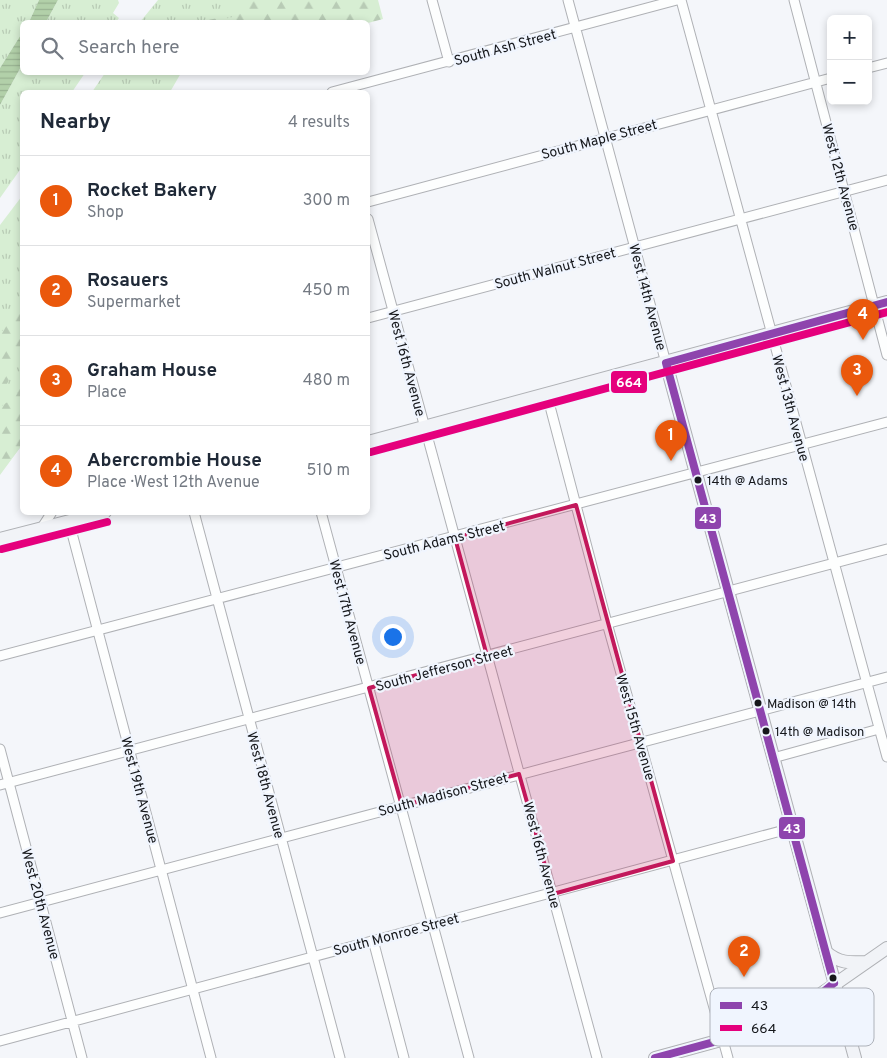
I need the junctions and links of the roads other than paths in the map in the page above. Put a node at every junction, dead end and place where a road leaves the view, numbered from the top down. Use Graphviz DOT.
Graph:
graph roads {
  1 [pos="432,0"];
  2 [pos="568,0"];
  3 [pos="677,0"];
  4 [pos="681,0"];
  5 [pos="794,0"];
  6 [pos="575,27"];
  7 [pos="449,62"];
  8 [pos="887,63"];
  9 [pos="872,67"];
  10 [pos="827,79"];
  11 [pos="816,82"];
  12 [pos="342,90"];
  13 [pos="712,108"];
  14 [pos="606,137"];
  15 [pos="887,180"];
  16 [pos="845,191"];
  17 [pos="370,201"];
  18 [pos="740,218"];
  19 [pos="370,226"];
  20 [pos="635,246"];
  21 [pos="887,302"];
  22 [pos="874,306"];
  23 [pos="393,311"];
  24 [pos="370,317"];
  25 [pos="771,334"];
  26 [pos="887,355"];
  27 [pos="666,363"];
  28 [pos="546,395"];
  29 [pos="887,422"];
  30 [pos="425,427"];
  31 [pos="370,441"];
  32 [pos="802,445"];
  33 [pos="695,472"];
  34 [pos="576,505"];
  35 [pos="50,515"];
  36 [pos="94,515"];
  37 [pos="195,515"];
  38 [pos="322,515"];
  39 [pos="69,522"];
  40 [pos="40,529"];
  41 [pos="455,538"];
  42 [pos="0,539"];
  43 [pos="887,549"];
  44 [pos="834,564"];
  45 [pos="335,568"];
  46 [pos="728,591"];
  47 [pos="216,599"];
  48 [pos="607,624"];
  49 [pos="97,631"];
  50 [pos="0,656"];
  51 [pos="487,656"];
  52 [pos="887,677"];
  53 [pos="867,682"];
  54 [pos="369,688"];
  55 [pos="761,711"];
  56 [pos="249,720"];
  57 [pos="879,729"];
  58 [pos="641,742"];
  59 [pos="0,749"];
  60 [pos="130,751"];
  61 [pos="887,757"];
  62 [pos="773,758"];
  63 [pos="519,774"];
  64 [pos="4,784"];
  65 [pos="402,806"];
  66 [pos="792,828"];
  67 [pos="280,837"];
  68 [pos="673,861"];
  69 [pos="162,869"];
  70 [pos="553,894"];
  71 [pos="42,902"];
  72 [pos="0,913"];
  73 [pos="433,924"];
  74 [pos="372,940"];
  75 [pos="887,948"];
  76 [pos="826,952"];
  77 [pos="312,956"];
  78 [pos="866,962"];
  79 [pos="834,983"];
  80 [pos="828,988"];
  81 [pos="835,988"];
  82 [pos="193,990"];
  83 [pos="710,993"];
  84 [pos="72,1022"];
  85 [pos="0,1041"];
  86 [pos="710,1043"];
  87 [pos="82,1058"];
  88 [pos="211,1058"];
  89 [pos="340,1058"];
  90 [pos="404,1058"];
  91 [pos="469,1058"];
  92 [pos="597,1058"];
  93 [pos="655,1058"];
  1 -- 7 [label="street"];
  2 -- 6 [label="street, West 14th Avenue"];
  3 -- 6 [label="street, South Ash Street"];
  4 -- 13 [label="street, West 13th Avenue"];
  5 -- 11 [label="street, West 12th Avenue"];
  6 -- 7 [label="street, South Ash Street"];
  6 -- 14 [label="street, West 14th Avenue"];
  7 -- 12 [label="street, South Ash Street"];
  8 -- 9 [label="street"];
  10 -- 11 [label="street, South Maple Street"];
  11 -- 13 [label="street, South Maple Street"];
  11 -- 16 [label="street, West 12th Avenue"];
  13 -- 14 [label="street, South Maple Street"];
  13 -- 18 [label="street, West 13th Avenue"];
  14 -- 17 [label="street, South Maple Street"];
  14 -- 20 [label="street, West 14th Avenue"];
  15 -- 16 [label="street, South Walnut Street"];
  16 -- 18 [label="street, South Walnut Street"];
  16 -- 22 [label="street, West 12th Avenue"];
  18 -- 20 [label="street, South Walnut Street"];
  18 -- 25 [label="street, West 13th Avenue"];
  19 -- 23 [label="street, West 16th Avenue"];
  20 -- 23 [label="street, South Walnut Street"];
  20 -- 27 [label="street, West 14th Avenue"];
  21 -- 22 [label="street"];
  22 -- 25 [label="street"];
  22 -- 26 [label="street, West 12th Avenue"];
  23 -- 24 [label="street, South Walnut Street"];
  23 -- 30 [label="street, West 16th Avenue"];
  25 -- 27 [label="street"];
  25 -- 32 [label="street, West 13th Avenue"];
  27 -- 28 [label="street"];
  27 -- 33 [label="street, West 14th Avenue"];
  28 -- 30 [label="street"];
  28 -- 34 [label="street, West 15th Avenue"];
  29 -- 32 [label="street, South Adams Street"];
  30 -- 31 [label="street"];
  30 -- 41 [label="street, West 16th Avenue"];
  32 -- 33 [label="street, South Adams Street"];
  32 -- 44 [label="street, West 13th Avenue"];
  33 -- 34 [label="street, South Adams Street"];
  33 -- 46 [label="street, West 14th Avenue"];
  34 -- 41 [label="street, South Adams Street"];
  34 -- 48 [label="street, West 15th Avenue"];
  35 -- 40 [label="street"];
  36 -- 39 [label="street"];
  37 -- 47 [label="street, West 18th Avenue"];
  38 -- 45 [label="street, West 17th Avenue"];
  39 -- 40 [label="street"];
  39 -- 49 [label="street, West 19th Avenue"];
  40 -- 42 [label="street"];
  41 -- 45 [label="street, South Adams Street"];
  41 -- 51 [label="street, West 16th Avenue"];
  43 -- 44 [label="street, South Jefferson Street"];
  44 -- 46 [label="street, South Jefferson Street"];
  44 -- 53 [label="street, West 13th Avenue"];
  45 -- 47 [label="street, South Adams Street"];
  45 -- 54 [label="street, West 17th Avenue"];
  46 -- 48 [label="street, South Jefferson Street"];
  46 -- 55 [label="street, West 14th Avenue"];
  47 -- 49 [label="street, South Adams Street"];
  47 -- 56 [label="street, West 18th Avenue"];
  48 -- 51 [label="street, South Jefferson Street"];
  48 -- 58 [label="street, West 15th Avenue"];
  49 -- 50 [label="street, South Adams Street"];
  49 -- 60 [label="street, West 19th Avenue"];
  51 -- 54 [label="street, South Jefferson Street"];
  51 -- 63 [label="street, West 16th Avenue"];
  52 -- 53 [label="street, South Madison Street"];
  53 -- 55 [label="street, South Madison Street"];
  53 -- 57 [label="street, West 13th Avenue"];
  54 -- 56 [label="street, South Jefferson Street"];
  54 -- 65 [label="street, West 17th Avenue"];
  55 -- 58 [label="street, South Madison Street"];
  55 -- 62 [label="street, West 14th Avenue"];
  56 -- 60 [label="street, South Jefferson Street"];
  56 -- 67 [label="street, West 18th Avenue"];
  57 -- 61 [label="street, West 13th Avenue"];
  57 -- 62 [label="street"];
  58 -- 63 [label="street, South Madison Street"];
  58 -- 68 [label="street, West 15th Avenue"];
  59 -- 64 [label="street, West 20th Avenue"];
  60 -- 64 [label="street, South Jefferson Street"];
  60 -- 69 [label="street, West 19th Avenue"];
  62 -- 66 [label="street, West 14th Avenue"];
  63 -- 65 [label="street, South Madison Street"];
  63 -- 70 [label="street, West 16th Avenue"];
  64 -- 71 [label="street, West 20th Avenue"];
  65 -- 67 [label="street, South Madison Street"];
  65 -- 73 [label="street, West 17th Avenue"];
  66 -- 68 [label="street, South Monroe Street"];
  66 -- 76 [label="street, West 14th Avenue"];
  67 -- 69 [label="street, South Madison Street"];
  67 -- 77 [label="street, West 18th Avenue"];
  68 -- 70 [label="street, South Monroe Street"];
  68 -- 83 [label="street, West 15th Avenue"];
  69 -- 71 [label="street, South Madison Street"];
  69 -- 82 [label="street, West 19th Avenue"];
  70 -- 73 [label="street, South Monroe Street"];
  70 -- 92 [label="street, West 16th Avenue"];
  71 -- 72 [label="street, South Madison Street"];
  71 -- 84 [label="street, West 20th Avenue"];
  73 -- 74 [label="street, South Monroe Street"];
  73 -- 91 [label="street, West 17th Avenue"];
  74 -- 77 [label="street, South Monroe Street"];
  74 -- 90 [label="street"];
  75 -- 78 [label="street"];
  76 -- 78 [label="street"];
  76 -- 79 [label="street, West 14th Avenue"];
  77 -- 82 [label="street, South Monroe Street"];
  77 -- 89 [label="street, West 18th Avenue"];
  78 -- 79 [label="street"];
  79 -- 80 [label="street"];
  79 -- 81 [label="street, West 14th Avenue"];
  82 -- 84 [label="street, South Monroe Street"];
  82 -- 88 [label="street, West 19th Avenue"];
  84 -- 85 [label="street, South Monroe Street"];
  84 -- 87 [label="street, West 20th Avenue"];
  86 -- 93 [label="street"];
}
